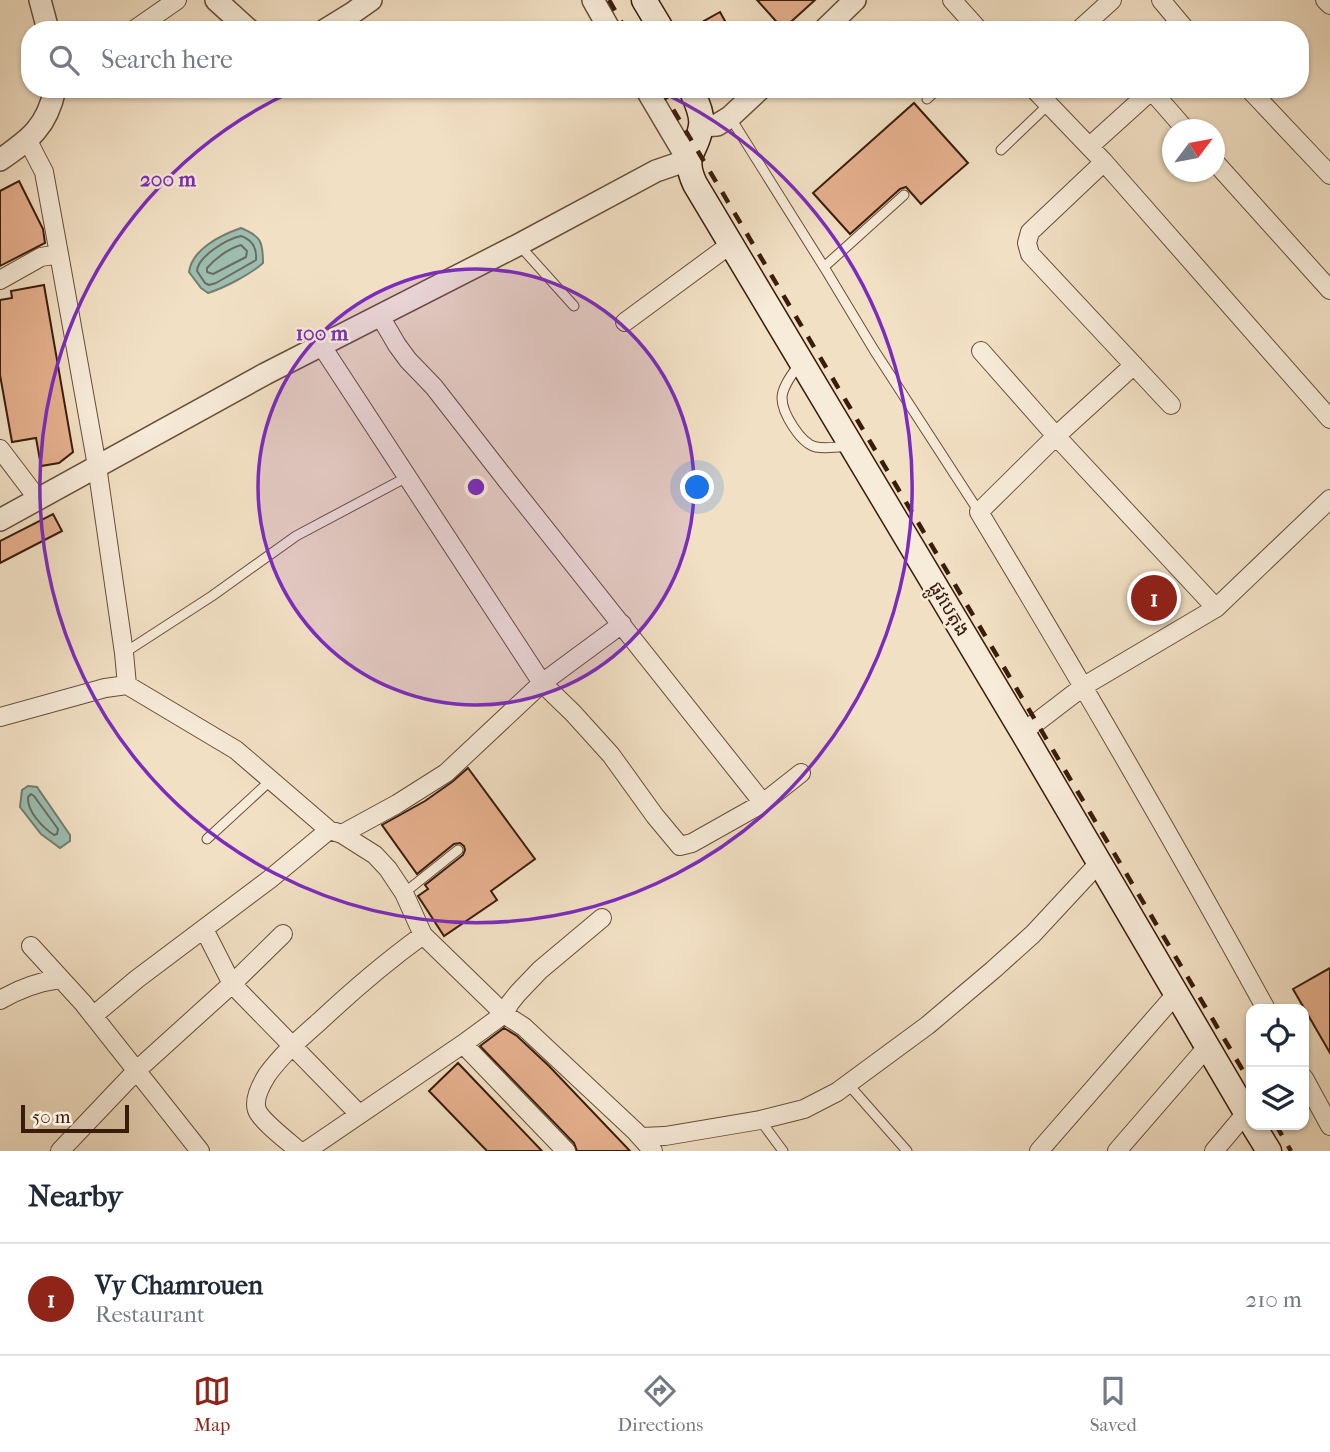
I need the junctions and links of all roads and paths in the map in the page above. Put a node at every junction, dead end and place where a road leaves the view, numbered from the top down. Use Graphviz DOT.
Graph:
graph roads {
  1 [pos="40,0"];
  2 [pos="177,0"];
  3 [pos="216,0"];
  4 [pos="371,0"];
  5 [pos="593,0"];
  6 [pos="644,0"];
  7 [pos="855,0"];
  8 [pos="952,0"];
  9 [pos="1112,0"];
  10 [pos="1161,0"];
  11 [pos="1325,0"];
  12 [pos="1330,5"];
  13 [pos="46,21"];
  14 [pos="147,21"];
  15 [pos="239,21"];
  16 [pos="340,21"];
  17 [pos="605,21"];
  18 [pos="657,21"];
  19 [pos="833,21"];
  20 [pos="971,21"];
  21 [pos="1089,21"];
  22 [pos="1178,21"];
  23 [pos="53,98"];
  24 [pos="651,98"];
  25 [pos="694,98"];
  26 [pos="750,98"];
  27 [pos="1043,98"];
  28 [pos="1143,98"];
  29 [pos="1159,98"];
  30 [pos="1257,98"];
  31 [pos="1049,104"];
  32 [pos="730,117"];
  33 [pos="1177,119"];
  34 [pos="701,126"];
  35 [pos="28,141"];
  36 [pos="1090,146"];
  37 [pos="1001,150"];
  38 [pos="0,160"];
  39 [pos="688,160"];
  40 [pos="1104,162"];
  41 [pos="1225,173"];
  42 [pos="1330,176"];
  43 [pos="904,195"];
  44 [pos="519,244"];
  45 [pos="731,244"];
  46 [pos="60,254"];
  47 [pos="824,267"];
  48 [pos="0,279"];
  49 [pos="1330,290"];
  50 [pos="574,306"];
  51 [pos="380,316"];
  52 [pos="625,322"];
  53 [pos="321,345"];
  54 [pos="981,351"];
  55 [pos="800,361"];
  56 [pos="1134,365"];
  57 [pos="1171,405"];
  58 [pos="1330,419"];
  59 [pos="1056,436"];
  60 [pos="851,446"];
  61 [pos="0,449"];
  62 [pos="97,466"];
  63 [pos="407,477"];
  64 [pos="38,499"];
  65 [pos="1330,499"];
  66 [pos="979,512"];
  67 [pos="0,520"];
  68 [pos="1216,608"];
  69 [pos="622,624"];
  70 [pos="124,653"];
  71 [pos="542,683"];
  72 [pos="127,685"];
  73 [pos="1084,686"];
  74 [pos="0,717"];
  75 [pos="1022,731"];
  76 [pos="802,773"];
  77 [pos="271,781"];
  78 [pos="763,803"];
  79 [pos="336,832"];
  80 [pos="207,839"];
  81 [pos="458,850"];
  82 [pos="1098,864"];
  83 [pos="404,893"];
  84 [pos="602,918"];
  85 [pos="204,929"];
  86 [pos="283,934"];
  87 [pos="423,935"];
  88 [pos="31,946"];
  89 [pos="60,979"];
  90 [pos="232,984"];
  91 [pos="1176,994"];
  92 [pos="0,1000"];
  93 [pos="1263,1004"];
  94 [pos="504,1014"];
  95 [pos="93,1016"];
  96 [pos="463,1044"];
  97 [pos="292,1047"];
  98 [pos="1207,1047"];
  99 [pos="137,1070"];
  100 [pos="848,1084"];
  101 [pos="1309,1087"];
  102 [pos="1246,1113"];
  103 [pos="359,1114"];
  104 [pos="760,1120"];
  105 [pos="1246,1123"];
  106 [pos="1330,1126"];
  107 [pos="1256,1130"];
  108 [pos="641,1137"];
  109 [pos="196,1150"];
  110 [pos="308,1150"];
  111 [pos="60,1151"];
  112 [pos="566,1151"];
  113 [pos="653,1151"];
  114 [pos="783,1151"];
  115 [pos="907,1151"];
  116 [pos="1039,1151"];
  117 [pos="1116,1151"];
  118 [pos="1214,1151"];
  119 [pos="1269,1151"];
  1 -- 13 [label="street"];
  2 -- 14 [label="street"];
  3 -- 15 [label="street"];
  4 -- 16 [label="street"];
  5 -- 17 [label="street"];
  6 -- 18 [label="main road"];
  7 -- 19 [label="street"];
  8 -- 20 [label="street"];
  9 -- 21 [label="street"];
  10 -- 22 [label="street"];
  11 -- 12 [label="street"];
  23 -- 35 [label="street"];
  24 -- 39 [label="street"];
  25 -- 34 [label="main road"];
  26 -- 32 [label="street"];
  27 -- 31 [label="street"];
  28 -- 36 [label="street"];
  29 -- 33 [label="street"];
  30 -- 42 [label="street"];
  31 -- 36 [label="street"];
  31 -- 37 [label="lane"];
  32 -- 34 [label="street"];
  32 -- 47 [label="lane"];
  34 -- 39 [label="main road"];
  35 -- 38 [label="street"];
  35 -- 46 [label="street"];
  36 -- 40 [label="street"];
  39 -- 44 [label="street"];
  39 -- 45 [label="main road, ផ្លូវបេតុង"];
  40 -- 56 [label="street"];
  40 -- 58 [label="street"];
  41 -- 49 [label="street"];
  43 -- 47 [label="lane"];
  44 -- 50 [label="lane"];
  44 -- 51 [label="street"];
  45 -- 52 [label="street"];
  45 -- 55 [label="main road, ផ្លូវបេតុង"];
  46 -- 48 [label="street"];
  46 -- 62 [label="street"];
  47 -- 66 [label="lane"];
  51 -- 53 [label="street"];
  51 -- 69 [label="street"];
  53 -- 62 [label="street"];
  53 -- 63 [label="street"];
  54 -- 59 [label="street"];
  55 -- 60 [label="main road, ផ្លូវបេតុង"];
  55 -- 60 [label="lane"];
  56 -- 57 [label="street"];
  56 -- 59 [label="street"];
  59 -- 66 [label="street"];
  59 -- 68 [label="street"];
  60 -- 75 [label="main road, ផ្លូវបេតុង"];
  61 -- 64 [label="street"];
  62 -- 64 [label="street"];
  62 -- 70 [label="street"];
  63 -- 70 [label="lane"];
  63 -- 71 [label="street"];
  64 -- 67 [label="street"];
  65 -- 68 [label="street"];
  66 -- 73 [label="street"];
  68 -- 73 [label="street"];
  69 -- 71 [label="street"];
  69 -- 78 [label="street"];
  70 -- 72 [label="street"];
  71 -- 78 [label="street"];
  71 -- 79 [label="street"];
  72 -- 74 [label="street"];
  72 -- 77 [label="street"];
  73 -- 75 [label="street"];
  73 -- 93 [label="street"];
  75 -- 82 [label="main road, ផ្លូវបេតុង"];
  76 -- 78 [label="street"];
  77 -- 79 [label="street"];
  77 -- 80 [label="lane"];
  79 -- 83 [label="street"];
  79 -- 85 [label="street"];
  81 -- 83 [label="lane"];
  82 -- 91 [label="main road, ផ្លូវបេតុង"];
  82 -- 100 [label="street"];
  83 -- 87 [label="street"];
  84 -- 94 [label="street"];
  85 -- 90 [label="street"];
  85 -- 95 [label="street"];
  86 -- 90 [label="street"];
  87 -- 94 [label="street"];
  87 -- 97 [label="street"];
  88 -- 89 [label="street"];
  89 -- 92 [label="street"];
  89 -- 95 [label="street"];
  90 -- 97 [label="street"];
  90 -- 99 [label="street"];
  91 -- 98 [label="main road, ផ្លូវបេតុង"];
  91 -- 116 [label="street"];
  94 -- 96 [label="street"];
  94 -- 108 [label="street"];
  95 -- 99 [label="street"];
  96 -- 103 [label="street"];
  96 -- 112 [label="street"];
  97 -- 103 [label="street"];
  97 -- 110 [label="street"];
  98 -- 102 [label="main road, ផ្លូវបេតុង"];
  98 -- 117 [label="street"];
  99 -- 109 [label="street"];
  99 -- 111 [label="street"];
  100 -- 104 [label="street"];
  100 -- 115 [label="lane"];
  101 -- 106 [label="street"];
  103 -- 110 [label="street"];
  104 -- 108 [label="street"];
  104 -- 114 [label="lane"];
  105 -- 118 [label="street"];
  107 -- 119 [label="main road, ផ្លូវបេតុង"];
  108 -- 113 [label="street"];
}
